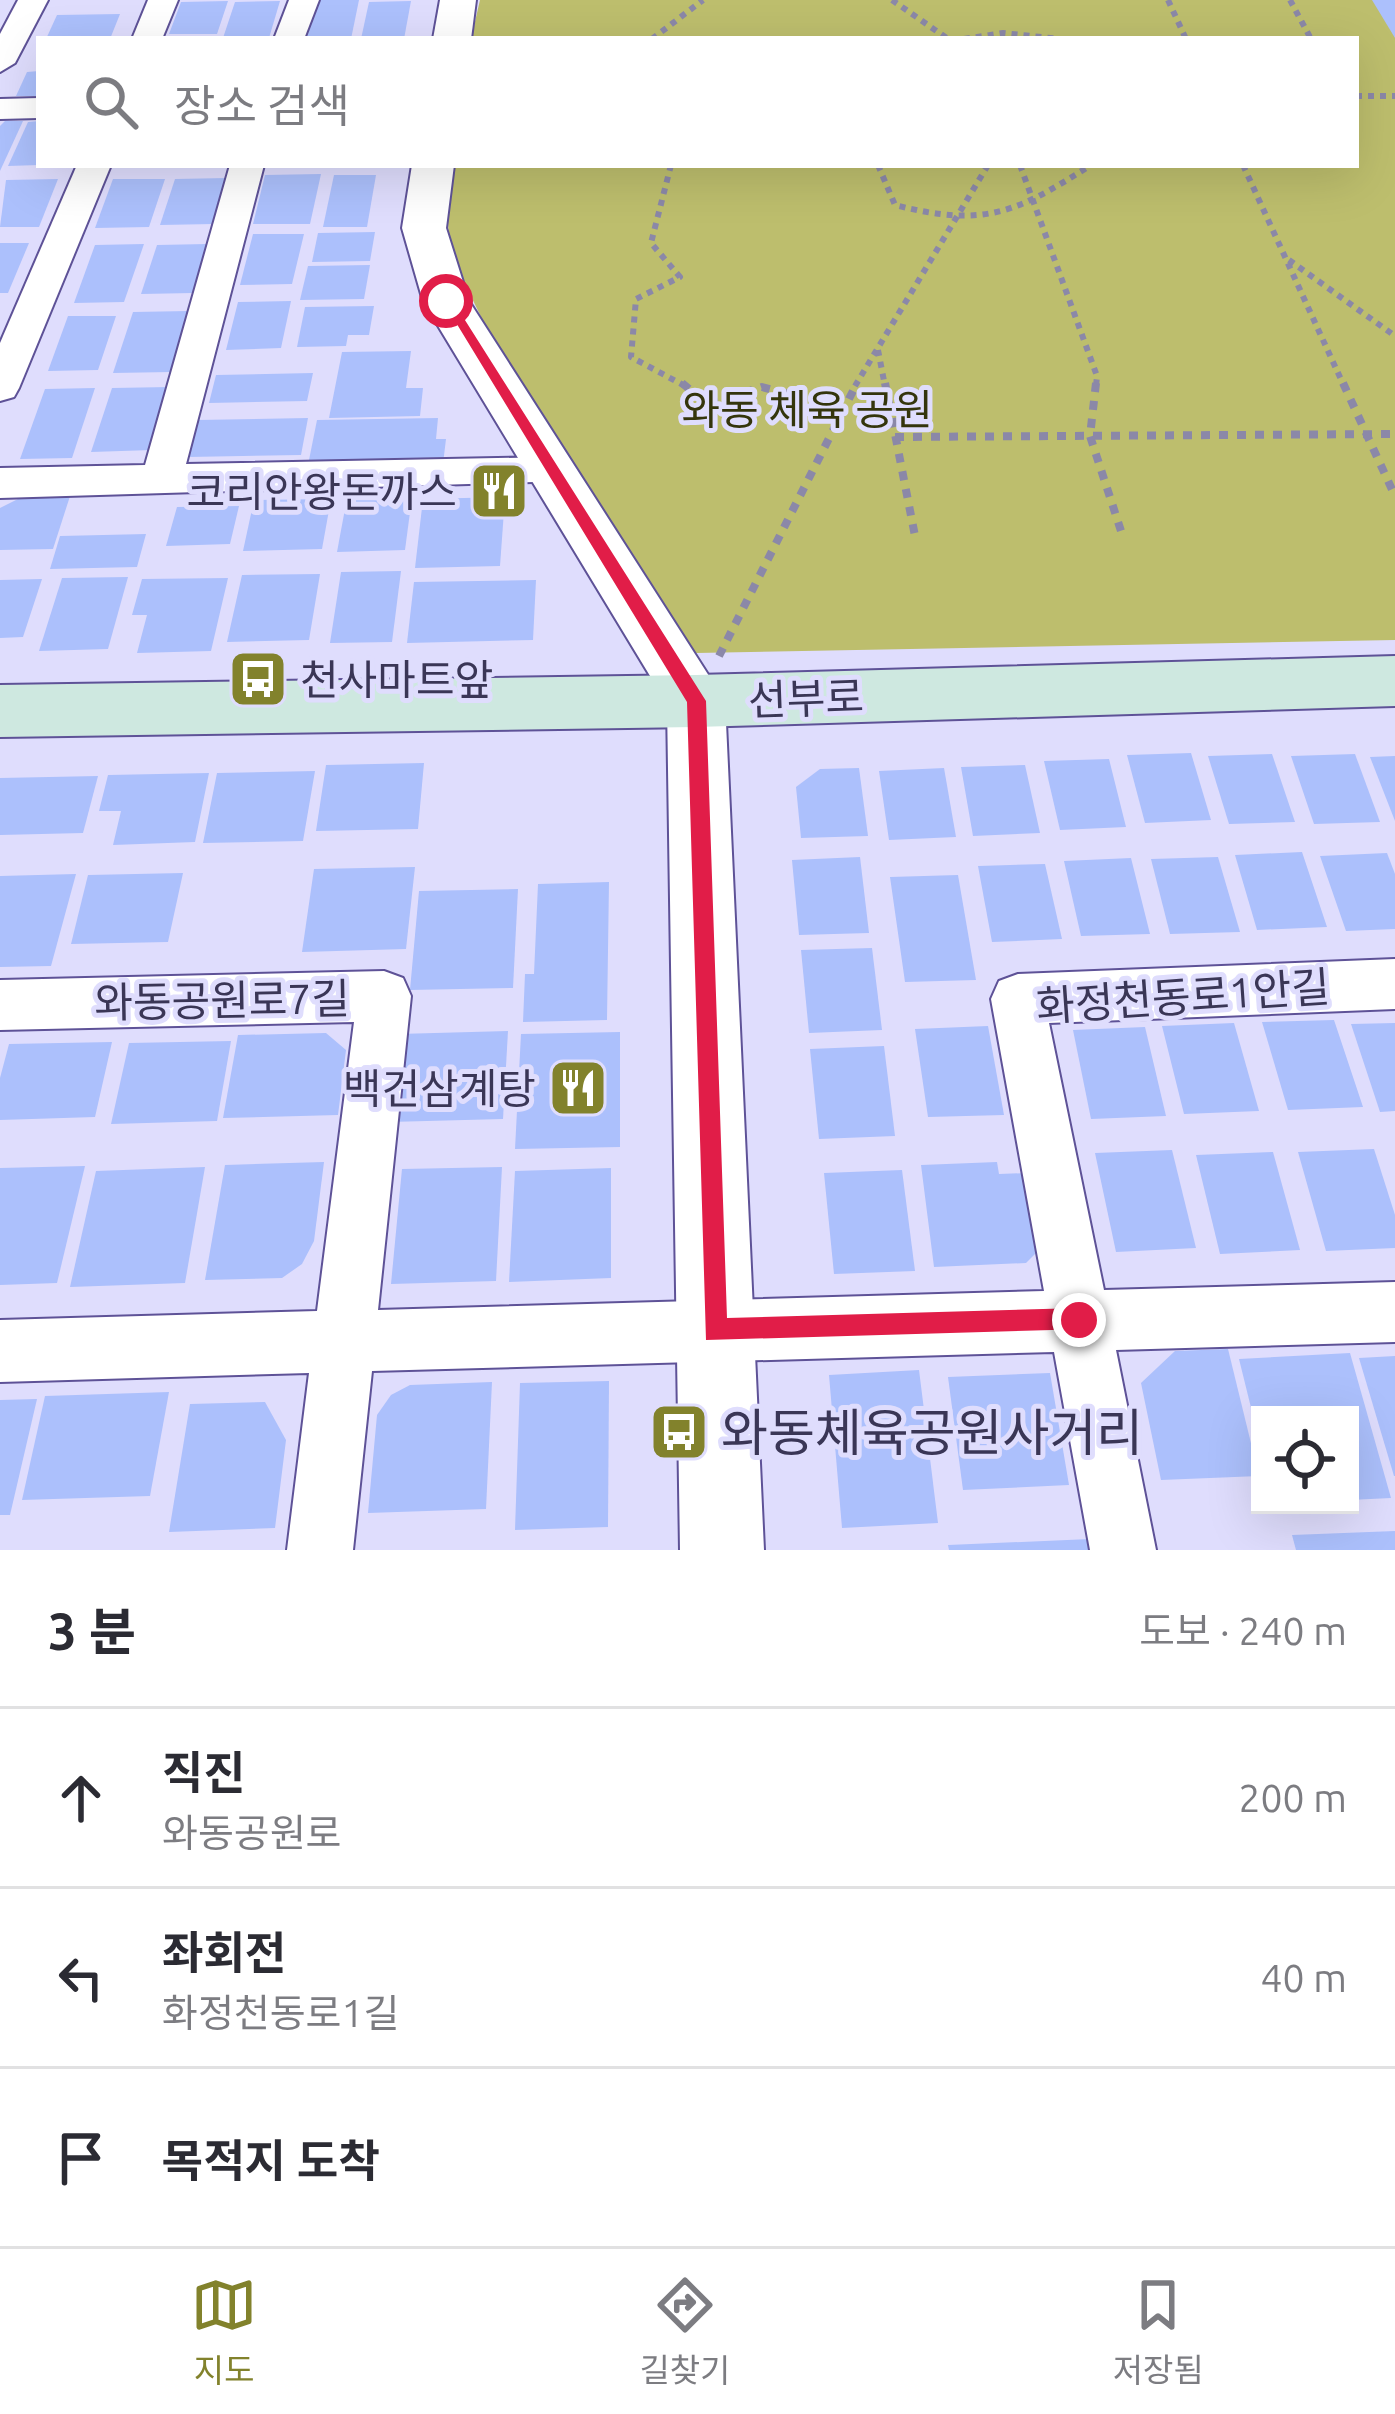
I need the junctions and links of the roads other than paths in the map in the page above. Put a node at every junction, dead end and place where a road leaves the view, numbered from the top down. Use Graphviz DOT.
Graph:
graph roads {
  1 [pos="33,0"];
  2 [pos="164,0"];
  3 [pos="304,0"];
  4 [pos="458,0"];
  5 [pos="148,36"];
  6 [pos="290,36"];
  7 [pos="452,36"];
  8 [pos="0,63"];
  9 [pos="36,108"];
  10 [pos="0,109"];
  11 [pos="93,168"];
  12 [pos="246,168"];
  13 [pos="433,168"];
  14 [pos="0,388"];
  15 [pos="554,471"];
  16 [pos="161,480"];
  17 [pos="0,483"];
  18 [pos="1395,681"];
  19 [pos="697,701"];
  20 [pos="0,711"];
  21 [pos="1395,984"];
  22 [pos="0,1005"];
  23 [pos="1395,1312"];
  24 [pos="1079,1320"];
  25 [pos="715,1331"];
  26 [pos="344,1342"];
  27 [pos="0,1351"];
  28 [pos="320,1550"];
  29 [pos="722,1550"];
  30 [pos="1123,1550"];
  1 -- 8 [label="street"];
  2 -- 5 [label="street"];
  3 -- 6 [label="street"];
  4 -- 7 [label="street"];
  9 -- 10 [label="street"];
  11 -- 14 [label="street"];
  12 -- 16 [label="street"];
  13 -- 15 [label="street"];
  15 -- 16 [label="street"];
  15 -- 19 [label="street"];
  16 -- 17 [label="street"];
  18 -- 19 [label="main road, 선부로"];
  19 -- 20 [label="main road, 선부로"];
  19 -- 25 [label="street"];
  21 -- 24 [label="street, 화정천동로1안길"];
  22 -- 26 [label="street, 와동공원로7길"];
  23 -- 24 [label="street"];
  24 -- 25 [label="street"];
  24 -- 30 [label="street, 화정천동로1안길"];
  25 -- 26 [label="street"];
  25 -- 29 [label="street"];
  26 -- 27 [label="street"];
  26 -- 28 [label="street"];
}
